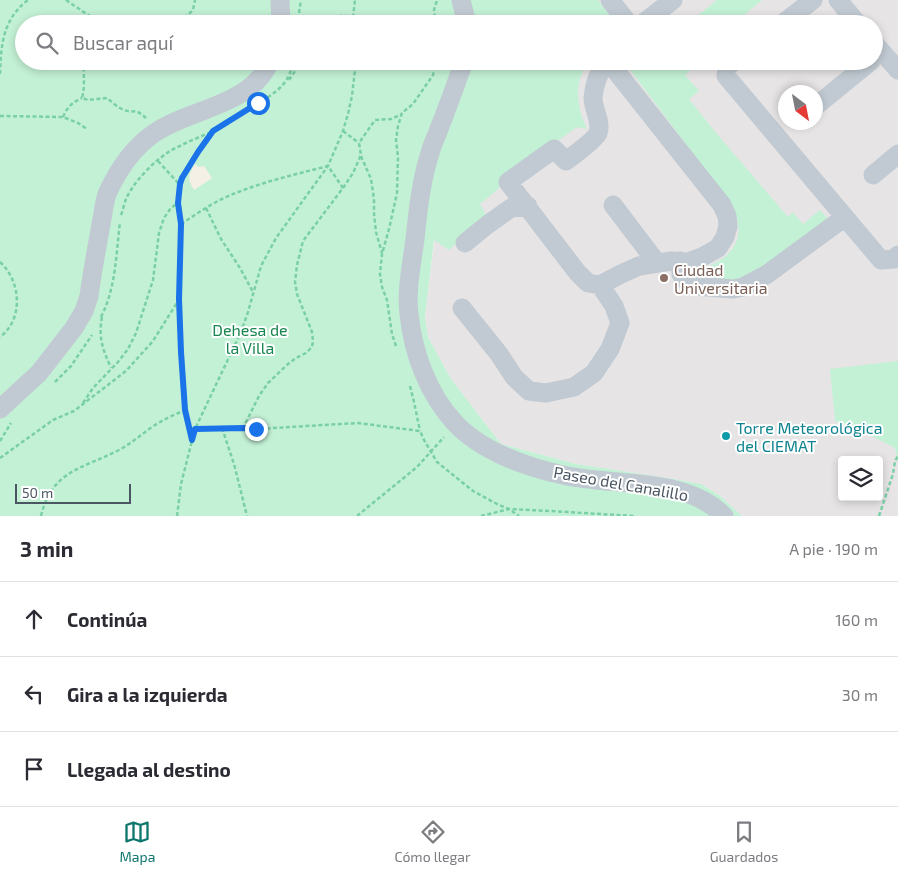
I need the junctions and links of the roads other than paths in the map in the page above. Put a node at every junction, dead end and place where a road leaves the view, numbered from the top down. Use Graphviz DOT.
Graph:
graph roads {
  1 [pos="280,0"];
  2 [pos="462,0"];
  3 [pos="610,0"];
  4 [pos="674,0"];
  5 [pos="813,0"];
  6 [pos="838,0"];
  7 [pos="281,15"];
  8 [pos="465,15"];
  9 [pos="622,15"];
  10 [pos="654,15"];
  11 [pos="794,15"];
  12 [pos="850,15"];
  13 [pos="883,59"];
  14 [pos="266,70"];
  15 [pos="461,70"];
  16 [pos="601,70"];
  17 [pos="613,70"];
  18 [pos="727,70"];
  19 [pos="858,70"];
  20 [pos="898,70"];
  21 [pos="823,100"];
  22 [pos="898,154"];
  23 [pos="873,175"];
  24 [pos="528,206"];
  25 [pos="613,206"];
  26 [pos="845,217"];
  27 [pos="465,243"];
  28 [pos="898,256"];
  29 [pos="680,262"];
  30 [pos="657,263"];
  31 [pos="600,285"];
  32 [pos="462,308"];
  33 [pos="0,409"];
  34 [pos="724,516"];
  1 -- 7 [label="street"];
  2 -- 8 [label="street"];
  3 -- 9 [label="street"];
  4 -- 10 [label="street"];
  5 -- 11 [label="street"];
  6 -- 12 [label="street"];
  13 -- 20 [label="street"];
  14 -- 33 [label="street"];
  15 -- 34 [label="street, Paseo del Canalillo"];
  16 -- 24 [label="street"];
  17 -- 29 [label="street"];
  18 -- 26 [label="street"];
  19 -- 21 [label="street"];
  22 -- 23 [label="street"];
  24 -- 27 [label="street"];
  24 -- 31 [label="street"];
  25 -- 30 [label="street"];
  26 -- 28 [label="street"];
  26 -- 29 [label="street"];
  29 -- 30 [label="street"];
  30 -- 31 [label="street"];
  31 -- 32 [label="street"];
}
